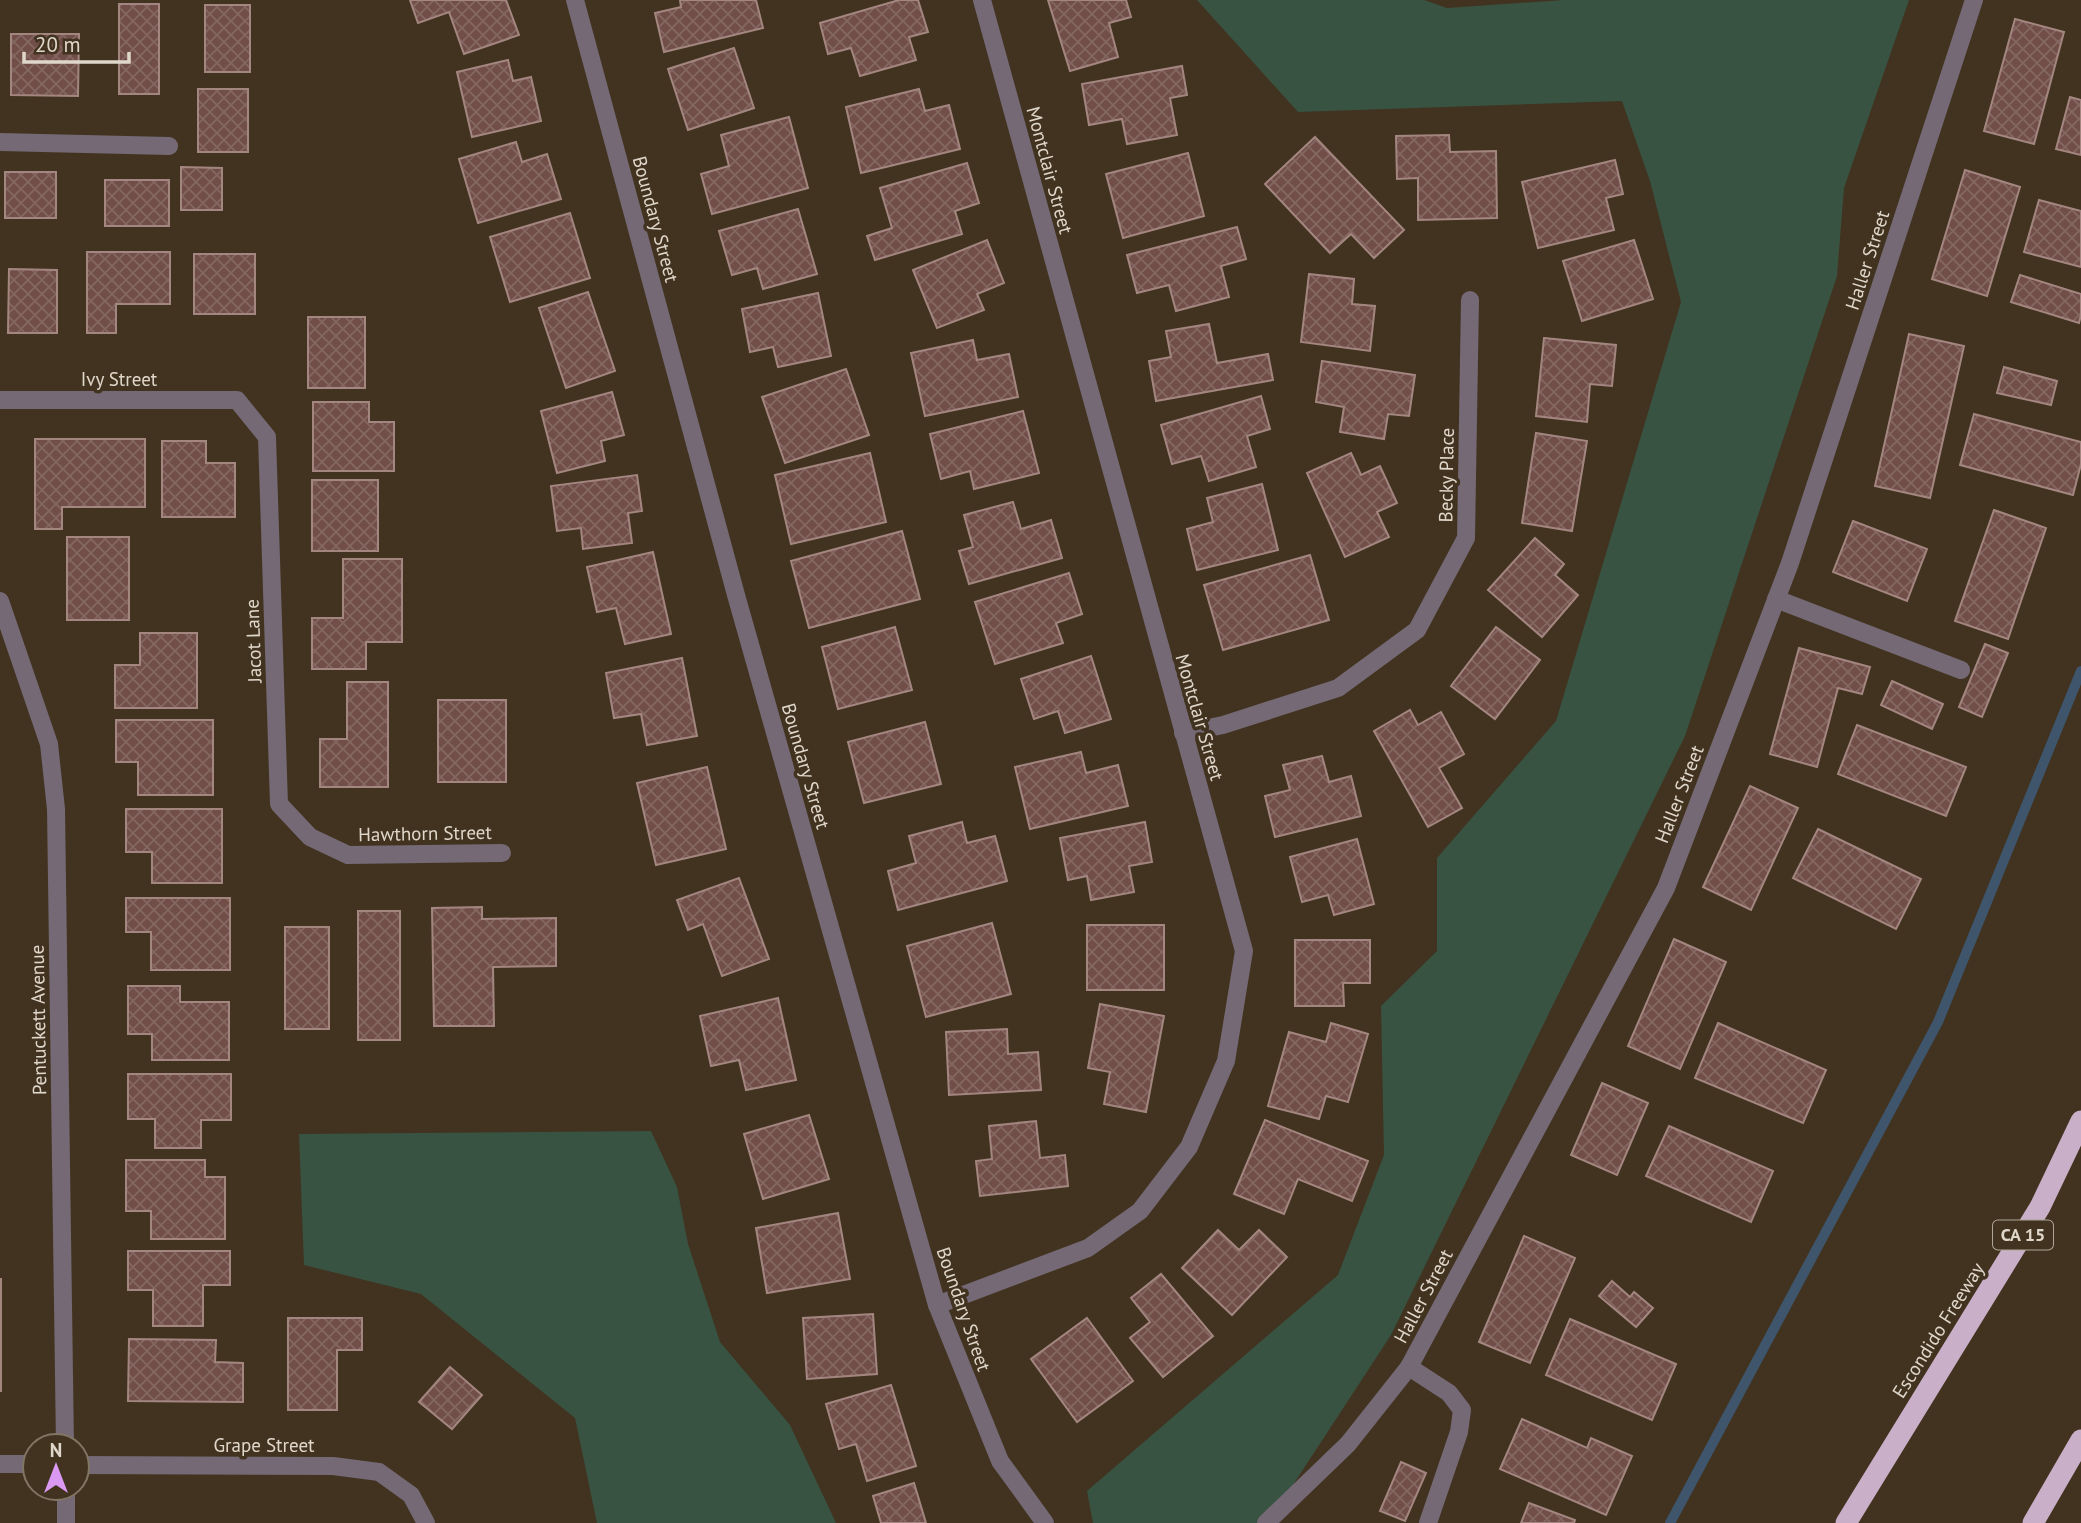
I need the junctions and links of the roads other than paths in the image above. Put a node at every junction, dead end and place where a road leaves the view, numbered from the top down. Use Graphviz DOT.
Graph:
graph roads {
  1 [pos="575,0"];
  2 [pos="982,0"];
  3 [pos="1974,0"];
  4 [pos="0,142"];
  5 [pos="169,146"];
  6 [pos="1470,300"];
  7 [pos="0,400"];
  8 [pos="237,400"];
  9 [pos="1776,599"];
  10 [pos="0,601"];
  11 [pos="1961,670"];
  12 [pos="1183,733"];
  13 [pos="502,853"];
  14 [pos="348,855"];
  15 [pos="2081,1121"];
  16 [pos="937,1305"];
  17 [pos="1409,1367"];
  18 [pos="65,1432"];
  19 [pos="2081,1440"];
  20 [pos="0,1464"];
  21 [pos="21,1464"];
  22 [pos="91,1465"];
  23 [pos="66,1502"];
  24 [pos="66,1523"];
  25 [pos="426,1523"];
  26 [pos="1045,1523"];
  27 [pos="1266,1523"];
  28 [pos="1427,1523"];
  29 [pos="1846,1523"];
  30 [pos="2033,1523"];
  1 -- 16 [label="street, Boundary Street"];
  2 -- 12 [label="street, Montclair Street"];
  3 -- 9 [label="street, Haller Street"];
  4 -- 5 [label="street"];
  6 -- 12 [label="street, Becky Place"];
  7 -- 8 [label="street, Ivy Street"];
  8 -- 14 [label="street, Jacot Lane"];
  9 -- 11 [label="street"];
  9 -- 17 [label="street, Haller Street"];
  10 -- 18 [label="street, Pentuckett Avenue"];
  12 -- 16 [label="street, Montclair Street"];
  13 -- 14 [label="street, Hawthorn Street"];
  15 -- 29 [label="highway, Escondido Freeway / CA 15"];
  16 -- 26 [label="street, Boundary Street"];
  17 -- 27 [label="street, Haller Street"];
  17 -- 28 [label="street"];
  19 -- 30 [label="highway"];
  20 -- 21 [label="street"];
  22 -- 25 [label="street, Grape Street"];
  23 -- 24 [label="street"];
}
